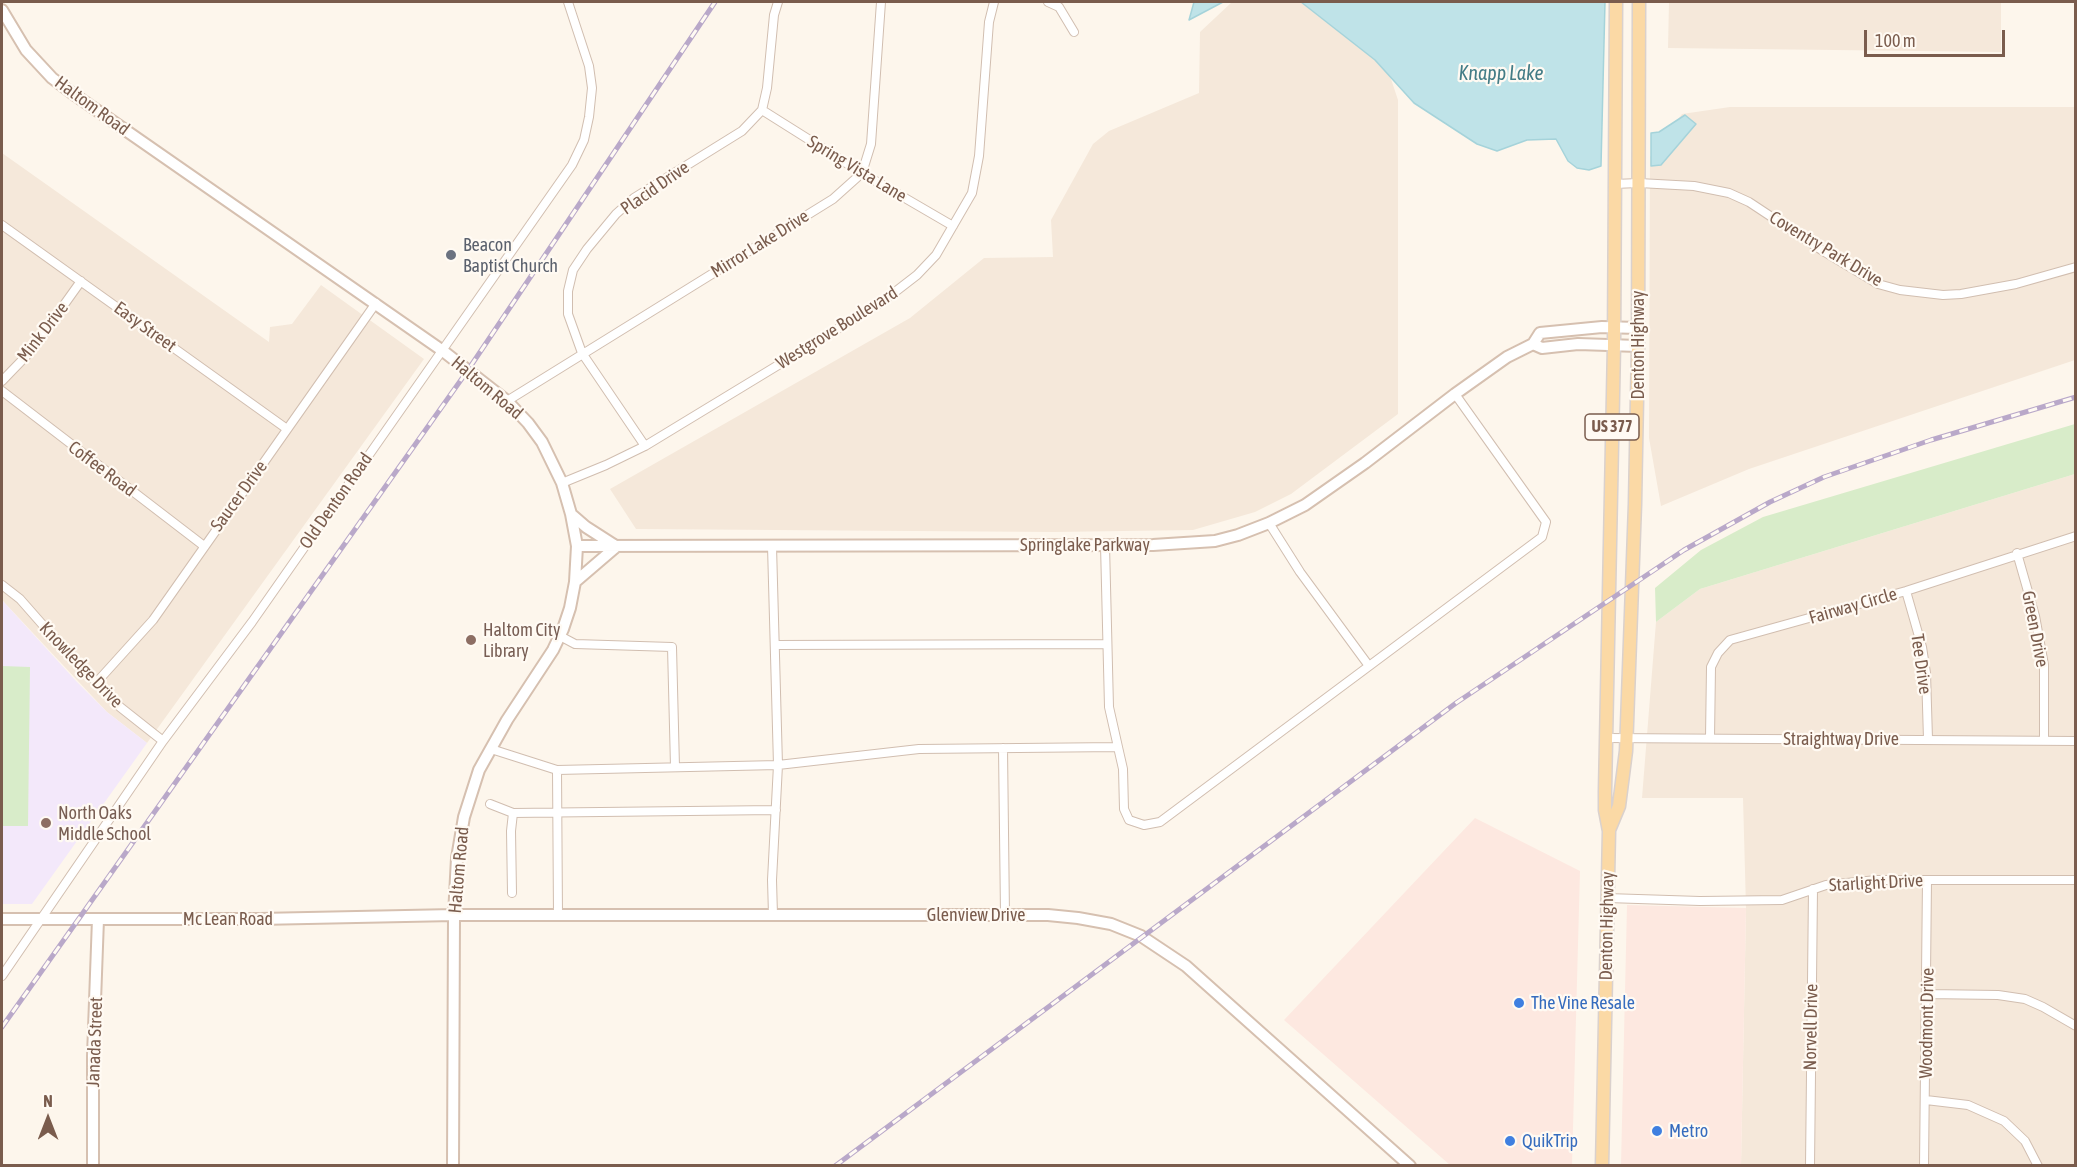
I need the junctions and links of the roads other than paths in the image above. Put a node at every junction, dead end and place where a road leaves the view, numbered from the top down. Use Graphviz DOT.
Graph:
graph roads {
  1 [pos="568,2"];
  2 [pos="778,2"];
  3 [pos="881,2"];
  4 [pos="994,2"];
  5 [pos="1048,2"];
  6 [pos="1616,2"];
  7 [pos="1639,2"];
  8 [pos="2,10"];
  9 [pos="1074,32"];
  10 [pos="762,110"];
  11 [pos="862,173"];
  12 [pos="1638,183"];
  13 [pos="1614,184"];
  14 [pos="2,225"];
  15 [pos="953,226"];
  16 [pos="2076,267"];
  17 [pos="81,281"];
  18 [pos="376,303"];
  19 [pos="1614,327"];
  20 [pos="1638,328"];
  21 [pos="1533,344"];
  22 [pos="1614,345"];
  23 [pos="1638,346"];
  24 [pos="443,351"];
  25 [pos="582,353"];
  26 [pos="2,381"];
  27 [pos="2,391"];
  28 [pos="1455,394"];
  29 [pos="507,401"];
  30 [pos="287,429"];
  31 [pos="645,446"];
  32 [pos="562,483"];
  33 [pos="571,514"];
  34 [pos="1269,523"];
  35 [pos="2076,536"];
  36 [pos="1105,545"];
  37 [pos="204,546"];
  38 [pos="578,546"];
  39 [pos="617,546"];
  40 [pos="772,546"];
  41 [pos="2018,553"];
  42 [pos="575,582"];
  43 [pos="2,585"];
  44 [pos="1906,591"];
  45 [pos="560,636"];
  46 [pos="1106,644"];
  47 [pos="775,645"];
  48 [pos="1369,666"];
  49 [pos="96,684"];
  50 [pos="1606,738"];
  51 [pos="1626,738"];
  52 [pos="1710,738"];
  53 [pos="1928,739"];
  54 [pos="163,741"];
  55 [pos="2044,741"];
  56 [pos="2076,741"];
  57 [pos="1118,747"];
  58 [pos="1003,748"];
  59 [pos="491,749"];
  60 [pos="778,765"];
  61 [pos="675,767"];
  62 [pos="557,770"];
  63 [pos="490,804"];
  64 [pos="776,810"];
  65 [pos="513,813"];
  66 [pos="557,813"];
  67 [pos="1609,831"];
  68 [pos="1927,880"];
  69 [pos="2076,880"];
  70 [pos="1813,889"];
  71 [pos="512,893"];
  72 [pos="1607,898"];
  73 [pos="454,915"];
  74 [pos="558,915"];
  75 [pos="773,915"];
  76 [pos="1005,915"];
  77 [pos="43,918"];
  78 [pos="2,919"];
  79 [pos="98,919"];
  80 [pos="2,976"];
  81 [pos="1927,994"];
  82 [pos="2076,1026"];
  83 [pos="1926,1100"];
  84 [pos="93,1166"];
  85 [pos="453,1166"];
  86 [pos="1410,1166"];
  87 [pos="1602,1166"];
  88 [pos="1810,1166"];
  89 [pos="1924,1166"];
  90 [pos="2038,1166"];
  1 -- 24 [label="street, Old Denton Road"];
  2 -- 10 [label="street"];
  3 -- 11 [label="street, Mirror Lake Drive"];
  4 -- 15 [label="street, Westgrove Boulevard"];
  5 -- 9 [label="street"];
  6 -- 13 [label="main road, Denton Highway / US 377"];
  7 -- 12 [label="main road, Denton Highway / US 377"];
  8 -- 18 [label="main road, Haltom Road"];
  10 -- 11 [label="street, Spring Vista Lane"];
  10 -- 25 [label="street, Placid Drive"];
  11 -- 15 [label="street, Spring Vista Lane"];
  11 -- 25 [label="street, Mirror Lake Drive"];
  12 -- 13 [label="street, Coventry Park Drive"];
  12 -- 16 [label="street, Coventry Park Drive"];
  12 -- 20 [label="main road, Denton Highway / US 377"];
  13 -- 19 [label="main road, Denton Highway / US 377"];
  14 -- 17 [label="street, Easy Street"];
  15 -- 31 [label="street, Westgrove Boulevard"];
  17 -- 26 [label="street, Mink Drive"];
  17 -- 30 [label="street, Easy Street"];
  18 -- 24 [label="main road, Haltom Road"];
  18 -- 30 [label="street, Saucer Drive"];
  19 -- 20 [label="main road, Springlake Parkway"];
  19 -- 21 [label="main road, Springlake Parkway"];
  19 -- 22 [label="main road, Denton Highway / US 377"];
  20 -- 23 [label="main road, Denton Highway / US 377"];
  21 -- 22 [label="main road"];
  21 -- 28 [label="main road, Springlake Parkway"];
  22 -- 23 [label="main road"];
  22 -- 50 [label="main road, Denton Highway / US 377"];
  23 -- 51 [label="main road, Denton Highway / US 377"];
  24 -- 29 [label="main road, Haltom Road"];
  24 -- 54 [label="street, Old Denton Road"];
  25 -- 29 [label="street, Mirror Lake Drive"];
  25 -- 31 [label="street, Placid Drive"];
  27 -- 37 [label="street, Coffee Road"];
  28 -- 34 [label="main road, Springlake Parkway"];
  28 -- 48 [label="street"];
  29 -- 32 [label="main road, Haltom Road"];
  30 -- 37 [label="street, Saucer Drive"];
  31 -- 32 [label="street, Westgrove Boulevard"];
  32 -- 33 [label="main road, Haltom Road"];
  33 -- 38 [label="main road, Haltom Road"];
  33 -- 39 [label="main road"];
  34 -- 36 [label="main road, Springlake Parkway"];
  34 -- 48 [label="street"];
  35 -- 41 [label="street, Fairway Circle"];
  36 -- 40 [label="main road, Springlake Parkway"];
  36 -- 46 [label="street"];
  37 -- 49 [label="street, Saucer Drive"];
  38 -- 39 [label="main road, Springlake Parkway"];
  38 -- 42 [label="main road, Haltom Road"];
  39 -- 40 [label="main road, Springlake Parkway"];
  39 -- 42 [label="main road"];
  40 -- 47 [label="street"];
  41 -- 44 [label="street, Fairway Circle"];
  41 -- 55 [label="street, Green Drive"];
  42 -- 45 [label="main road, Haltom Road"];
  43 -- 49 [label="street, Knowledge Drive"];
  44 -- 52 [label="street, Fairway Circle"];
  44 -- 53 [label="street, Tee Drive"];
  45 -- 59 [label="main road, Haltom Road"];
  45 -- 61 [label="street"];
  46 -- 47 [label="street"];
  46 -- 57 [label="street"];
  47 -- 60 [label="street"];
  48 -- 57 [label="street"];
  49 -- 54 [label="street, Knowledge Drive"];
  50 -- 51 [label="street, Straightway Drive"];
  50 -- 67 [label="main road, Denton Highway / US 377"];
  51 -- 52 [label="street, Straightway Drive"];
  51 -- 67 [label="main road, Denton Highway / US 377"];
  52 -- 53 [label="street, Straightway Drive"];
  53 -- 55 [label="street, Straightway Drive"];
  54 -- 77 [label="street, Old Denton Road"];
  55 -- 56 [label="street, Straightway Drive"];
  57 -- 58 [label="street"];
  58 -- 60 [label="street"];
  58 -- 76 [label="street"];
  59 -- 62 [label="street"];
  59 -- 73 [label="main road, Haltom Road"];
  60 -- 61 [label="street"];
  60 -- 64 [label="street"];
  61 -- 62 [label="street"];
  62 -- 66 [label="street"];
  63 -- 65 [label="street"];
  64 -- 66 [label="street"];
  64 -- 75 [label="street"];
  65 -- 66 [label="street"];
  65 -- 71 [label="street"];
  66 -- 74 [label="street"];
  67 -- 72 [label="main road, Denton Highway / US 377"];
  68 -- 69 [label="street, Starlight Drive"];
  68 -- 70 [label="street, Starlight Drive"];
  68 -- 81 [label="street, Woodmont Drive"];
  70 -- 72 [label="street, Starlight Drive"];
  70 -- 88 [label="street, Norvell Drive"];
  72 -- 87 [label="main road, Denton Highway / US 377"];
  73 -- 74 [label="main road, Glenview Drive"];
  73 -- 79 [label="main road, Mc Lean Road"];
  73 -- 85 [label="main road, Haltom Road"];
  74 -- 75 [label="main road, Glenview Drive"];
  75 -- 76 [label="main road, Glenview Drive"];
  76 -- 86 [label="main road, Glenview Drive"];
  77 -- 78 [label="main road, Mc Lean Road"];
  77 -- 79 [label="main road, Mc Lean Road"];
  77 -- 80 [label="street, Old Denton Road"];
  79 -- 84 [label="main road, Janada Street"];
  81 -- 82 [label="street"];
  81 -- 83 [label="street, Woodmont Drive"];
  83 -- 89 [label="street, Woodmont Drive"];
  83 -- 90 [label="street"];
}
